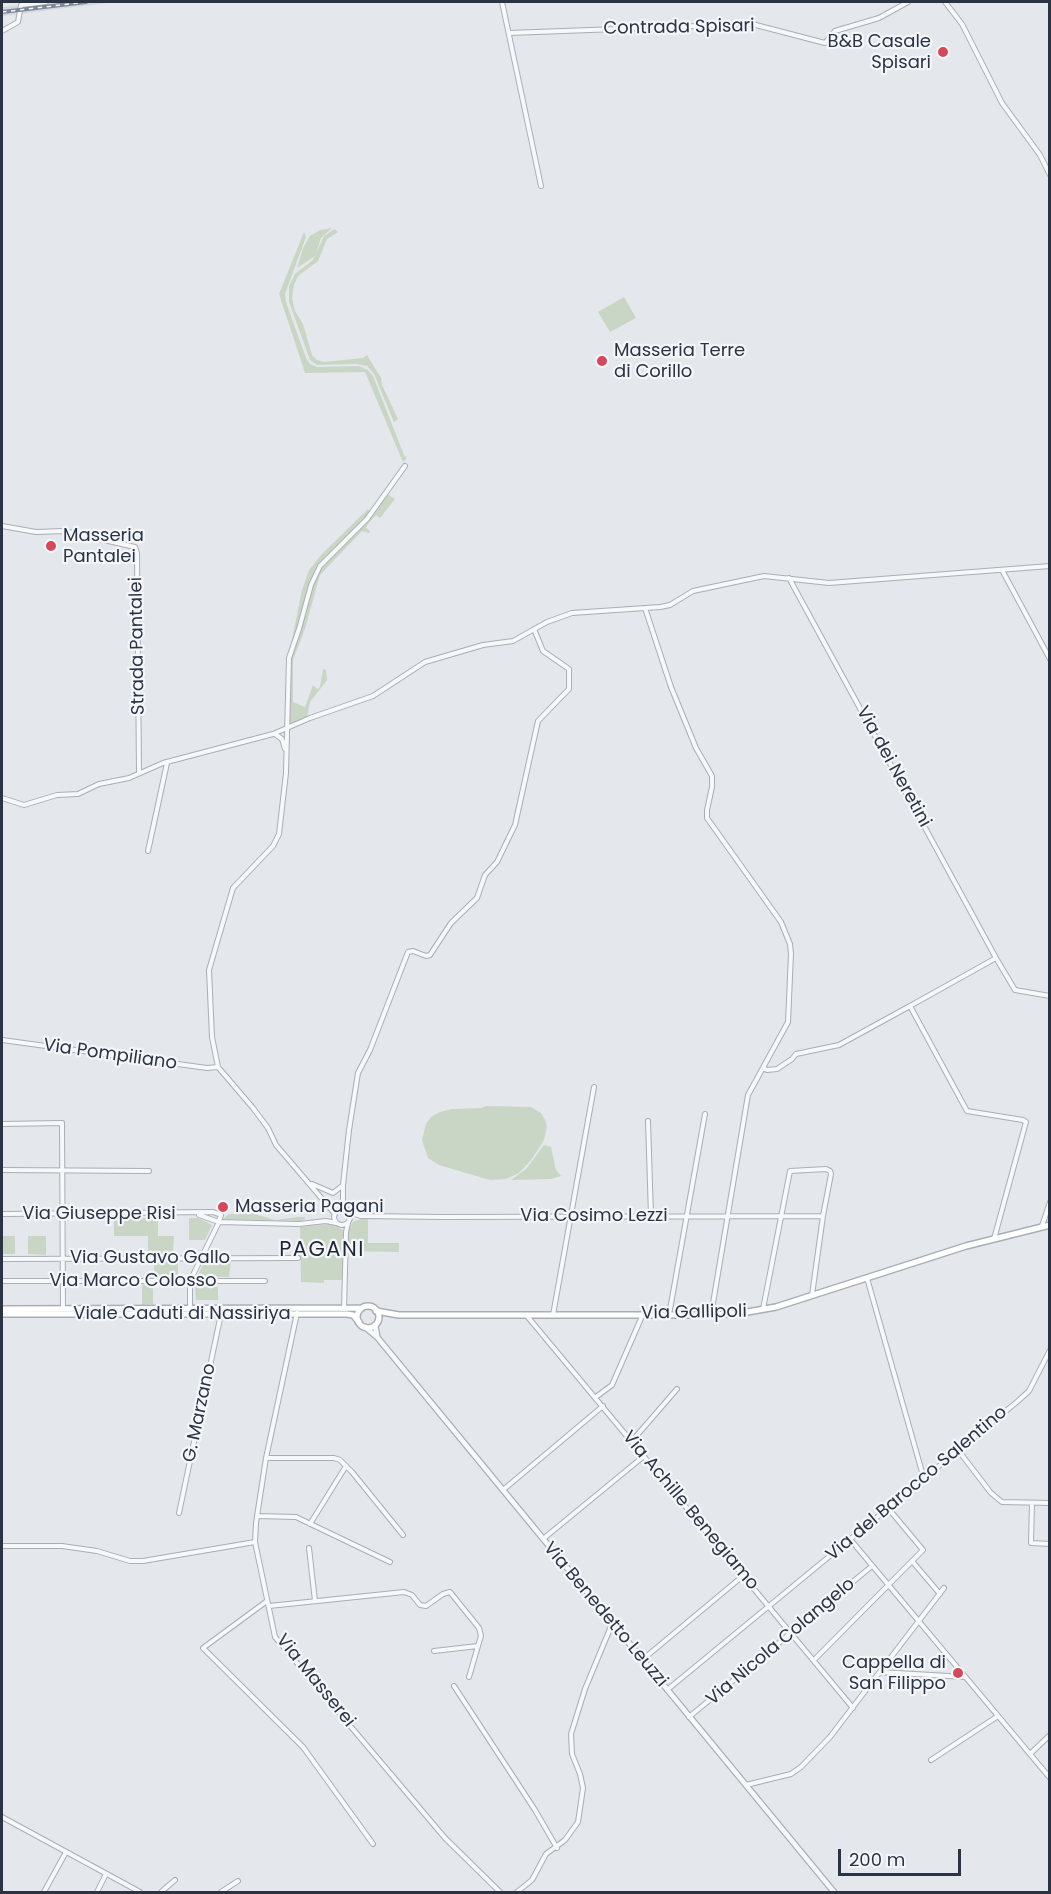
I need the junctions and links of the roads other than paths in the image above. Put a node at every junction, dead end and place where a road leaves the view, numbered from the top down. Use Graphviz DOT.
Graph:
graph roads {
  1 [pos="46,2"];
  2 [pos="502,2"];
  3 [pos="908,2"];
  4 [pos="945,2"];
  5 [pos="2,31"];
  6 [pos="509,33"];
  7 [pos="1050,175"];
  8 [pos="541,186"];
  9 [pos="405,466"];
  10 [pos="2,525"];
  11 [pos="1050,566"];
  12 [pos="1002,570"];
  13 [pos="789,578"];
  14 [pos="645,608"];
  15 [pos="534,629"];
  16 [pos="1050,659"];
  17 [pos="287,729"];
  18 [pos="273,734"];
  19 [pos="286,756"];
  20 [pos="167,762"];
  21 [pos="140,774"];
  22 [pos="2,798"];
  23 [pos="148,851"];
  24 [pos="996,958"];
  25 [pos="1050,996"];
  26 [pos="910,1006"];
  27 [pos="2,1040"];
  28 [pos="218,1067"];
  29 [pos="763,1068"];
  30 [pos="594,1087"];
  31 [pos="705,1114"];
  32 [pos="648,1121"];
  33 [pos="2,1124"];
  34 [pos="2,1170"];
  35 [pos="62,1170"];
  36 [pos="149,1171"];
  37 [pos="309,1182"];
  38 [pos="343,1185"];
  39 [pos="343,1200"];
  40 [pos="1050,1202"];
  41 [pos="327,1205"];
  42 [pos="340,1209"];
  43 [pos="348,1211"];
  44 [pos="2,1214"];
  45 [pos="62,1214"];
  46 [pos="196,1214"];
  47 [pos="334,1215"];
  48 [pos="729,1215"];
  49 [pos="365,1216"];
  50 [pos="570,1216"];
  51 [pos="651,1216"];
  52 [pos="687,1216"];
  53 [pos="781,1216"];
  54 [pos="823,1216"];
  55 [pos="323,1221"];
  56 [pos="219,1222"];
  57 [pos="349,1222"];
  58 [pos="336,1223"];
  59 [pos="1050,1225"];
  60 [pos="343,1226"];
  61 [pos="1042,1227"];
  62 [pos="346,1232"];
  63 [pos="993,1239"];
  64 [pos="63,1258"];
  65 [pos="201,1258"];
  66 [pos="298,1258"];
  67 [pos="2,1259"];
  68 [pos="867,1278"];
  69 [pos="2,1281"];
  70 [pos="63,1281"];
  71 [pos="190,1281"];
  72 [pos="265,1281"];
  73 [pos="812,1296"];
  74 [pos="362,1308"];
  75 [pos="63,1309"];
  76 [pos="190,1309"];
  77 [pos="344,1309"];
  78 [pos="376,1311"];
  79 [pos="762,1311"];
  80 [pos="2,1312"];
  81 [pos="297,1313"];
  82 [pos="221,1314"];
  83 [pos="643,1314"];
  84 [pos="399,1315"];
  85 [pos="526,1315"];
  86 [pos="553,1315"];
  87 [pos="669,1315"];
  88 [pos="711,1315"];
  89 [pos="359,1322"];
  90 [pos="376,1323"];
  91 [pos="365,1327"];
  92 [pos="378,1337"];
  93 [pos="1050,1350"];
  94 [pos="677,1389"];
  95 [pos="596,1397"];
  96 [pos="603,1406"];
  97 [pos="633,1441"];
  98 [pos="958,1450"];
  99 [pos="644,1456"];
  100 [pos="266,1458"];
  101 [pos="346,1466"];
  102 [pos="924,1479"];
  103 [pos="502,1491"];
  104 [pos="1032,1503"];
  105 [pos="1050,1503"];
  106 [pos="888,1508"];
  107 [pos="178,1513"];
  108 [pos="257,1516"];
  109 [pos="310,1524"];
  110 [pos="403,1535"];
  111 [pos="543,1539"];
  112 [pos="850,1539"];
  113 [pos="255,1542"];
  114 [pos="1050,1544"];
  115 [pos="2,1546"];
  116 [pos="309,1548"];
  117 [pos="912,1561"];
  118 [pos="390,1562"];
  119 [pos="872,1566"];
  120 [pos="744,1575"];
  121 [pos="888,1585"];
  122 [pos="944,1588"];
  123 [pos="940,1594"];
  124 [pos="267,1601"];
  125 [pos="315,1601"];
  126 [pos="269,1606"];
  127 [pos="769,1606"];
  128 [pos="919,1621"];
  129 [pos="612,1624"];
  130 [pos="791,1633"];
  131 [pos="478,1646"];
  132 [pos="434,1651"];
  133 [pos="642,1660"];
  134 [pos="814,1660"];
  135 [pos="879,1672"];
  136 [pos="469,1677"];
  137 [pos="965,1677"];
  138 [pos="454,1686"];
  139 [pos="667,1690"];
  140 [pos="853,1708"];
  141 [pos="998,1716"];
  142 [pos="689,1717"];
  143 [pos="1050,1735"];
  144 [pos="1030,1754"];
  145 [pos="931,1760"];
  146 [pos="1050,1778"];
  147 [pos="745,1785"];
  148 [pos="2,1817"];
  149 [pos="372,1844"];
  150 [pos="557,1848"];
  151 [pos="66,1852"];
  152 [pos="106,1874"];
  153 [pos="175,1880"];
  154 [pos="238,1881"];
  155 [pos="44,1893"];
  156 [pos="97,1893"];
  157 [pos="140,1893"];
  158 [pos="161,1893"];
  159 [pos="221,1893"];
  160 [pos="500,1893"];
  161 [pos="517,1893"];
  162 [pos="834,1893"];
  1 -- 5 [label="street"];
  2 -- 6 [label="street"];
  3 -- 6 [label="street, Contrada Spisari"];
  4 -- 7 [label="street"];
  6 -- 8 [label="street"];
  9 -- 17 [label="street"];
  10 -- 21 [label="street, Strada Pantalei"];
  11 -- 12 [label="street"];
  12 -- 13 [label="street"];
  12 -- 16 [label="street"];
  13 -- 14 [label="street"];
  13 -- 24 [label="street, Via dei Neretini"];
  14 -- 15 [label="street"];
  14 -- 29 [label="street"];
  15 -- 17 [label="street"];
  15 -- 38 [label="street"];
  17 -- 18 [label="street"];
  17 -- 19 [label="street"];
  18 -- 19 [label="street"];
  18 -- 20 [label="street"];
  19 -- 28 [label="street"];
  20 -- 21 [label="street"];
  20 -- 23 [label="street"];
  21 -- 22 [label="street"];
  24 -- 25 [label="street, Via dei Neretini"];
  24 -- 26 [label="street"];
  26 -- 29 [label="street"];
  26 -- 63 [label="street"];
  27 -- 28 [label="street, Via Pompiliano"];
  28 -- 37 [label="street"];
  29 -- 48 [label="street"];
  30 -- 50 [label="street"];
  31 -- 52 [label="street"];
  32 -- 51 [label="street"];
  33 -- 35 [label="street"];
  34 -- 35 [label="street"];
  35 -- 36 [label="street"];
  35 -- 45 [label="street"];
  37 -- 38 [label="street"];
  37 -- 41 [label="street"];
  38 -- 39 [label="street"];
  39 -- 41 [label="street"];
  39 -- 43 [label="street"];
  40 -- 61 [label="street"];
  41 -- 42 [label="street"];
  41 -- 47 [label="street"];
  42 -- 43 [label="street"];
  42 -- 47 [label="street"];
  43 -- 49 [label="street, Via Cosimo Lezzi"];
  43 -- 57 [label="street"];
  44 -- 45 [label="street, Via Giuseppe Risi"];
  45 -- 46 [label="street, Via Giuseppe Risi"];
  45 -- 64 [label="street"];
  46 -- 56 [label="street, Via Giuseppe Risi"];
  46 -- 56 [label="street, Via Giuseppe Risi"];
  47 -- 55 [label="street, Via Giuseppe Risi"];
  47 -- 58 [label="street"];
  48 -- 52 [label="street, Via Cosimo Lezzi"];
  48 -- 53 [label="street, Via Cosimo Lezzi"];
  48 -- 88 [label="street"];
  49 -- 50 [label="street, Via Cosimo Lezzi"];
  49 -- 57 [label="street, Via Cosimo Lezzi"];
  50 -- 51 [label="street, Via Cosimo Lezzi"];
  50 -- 86 [label="street"];
  51 -- 52 [label="street, Via Cosimo Lezzi"];
  52 -- 87 [label="street"];
  53 -- 54 [label="street, Via Cosimo Lezzi"];
  53 -- 54 [label="street"];
  53 -- 79 [label="street"];
  54 -- 73 [label="street"];
  55 -- 56 [label="street, Via Giuseppe Risi"];
  55 -- 58 [label="street, Via Giuseppe Risi"];
  56 -- 65 [label="street"];
  57 -- 60 [label="street"];
  57 -- 62 [label="street"];
  58 -- 60 [label="street"];
  59 -- 61 [label="main road, Via Gallipoli"];
  60 -- 62 [label="street"];
  61 -- 63 [label="main road, Via Gallipoli"];
  62 -- 77 [label="street"];
  63 -- 68 [label="main road, Via Gallipoli"];
  64 -- 65 [label="street, Via Gustavo Gallo"];
  64 -- 67 [label="street, Via Gustavo Gallo"];
  64 -- 70 [label="street"];
  65 -- 66 [label="street, Via Gustavo Gallo"];
  65 -- 71 [label="street"];
  68 -- 73 [label="main road, Via Gallipoli"];
  68 -- 102 [label="street"];
  69 -- 70 [label="street, Via Marco Colosso"];
  70 -- 71 [label="street, Via Marco Colosso"];
  70 -- 75 [label="street"];
  71 -- 72 [label="street, Via Marco Colosso"];
  71 -- 76 [label="street"];
  73 -- 79 [label="main road, Via Gallipoli"];
  74 -- 77 [label="main road, Viale Caduti di Nassiriya"];
  74 -- 78 [label="main road, Via Gallipoli"];
  74 -- 89 [label="main road"];
  75 -- 76 [label="main road, Viale Caduti di Nassiriya"];
  75 -- 80 [label="main road, Viale Caduti di Nassiriya"];
  76 -- 77 [label="main road, Viale Caduti di Nassiriya"];
  78 -- 84 [label="main road, Via Gallipoli"];
  78 -- 90 [label="main road"];
  79 -- 88 [label="main road, Via Gallipoli"];
  80 -- 82 [label="main road, Viale Caduti di Nassiriya"];
  81 -- 82 [label="main road, Viale Caduti di Nassiriya"];
  81 -- 89 [label="main road, Viale Caduti di Nassiriya"];
  81 -- 100 [label="street, Via Masserei"];
  82 -- 107 [label="street, G. Marzano"];
  83 -- 86 [label="main road, Via Gallipoli"];
  83 -- 87 [label="main road, Via Gallipoli"];
  83 -- 95 [label="street"];
  84 -- 85 [label="main road, Via Gallipoli"];
  84 -- 90 [label="main road, Via Gallipoli"];
  85 -- 86 [label="main road, Via Gallipoli"];
  85 -- 95 [label="street, Via Achille Benegiamo"];
  87 -- 88 [label="main road, Via Gallipoli"];
  89 -- 91 [label="main road"];
  90 -- 91 [label="main road, Via Gallipoli"];
  90 -- 92 [label="street, Via Benedetto Leuzzi"];
  91 -- 92 [label="street, Via Benedetto Leuzzi"];
  92 -- 103 [label="street, Via Benedetto Leuzzi"];
  93 -- 98 [label="street, Via del Barocco Salentino"];
  94 -- 97 [label="street"];
  95 -- 96 [label="street, Via Achille Benegiamo"];
  96 -- 97 [label="street, Via Achille Benegiamo"];
  96 -- 103 [label="street"];
  97 -- 99 [label="street, Via Achille Benegiamo"];
  98 -- 102 [label="street, Via del Barocco Salentino"];
  98 -- 104 [label="street"];
  99 -- 111 [label="street"];
  99 -- 120 [label="street, Via Achille Benegiamo"];
  100 -- 101 [label="street"];
  100 -- 108 [label="street, Via Masserei"];
  101 -- 109 [label="street"];
  101 -- 110 [label="street"];
  102 -- 106 [label="street, Via del Barocco Salentino"];
  103 -- 111 [label="street, Via Benedetto Leuzzi"];
  104 -- 105 [label="street"];
  104 -- 114 [label="street"];
  106 -- 112 [label="street, Via del Barocco Salentino"];
  106 -- 117 [label="street"];
  108 -- 109 [label="street"];
  108 -- 113 [label="street, Via Masserei"];
  109 -- 118 [label="street"];
  111 -- 129 [label="street, Via Benedetto Leuzzi"];
  112 -- 119 [label="street"];
  112 -- 127 [label="street, Via del Barocco Salentino"];
  113 -- 115 [label="street"];
  113 -- 124 [label="street, Via Masserei"];
  116 -- 125 [label="street"];
  117 -- 121 [label="street"];
  117 -- 123 [label="street"];
  119 -- 121 [label="street"];
  119 -- 130 [label="street, Via Nicola Colangelo"];
  120 -- 127 [label="street, Via Achille Benegiamo"];
  120 -- 133 [label="street"];
  121 -- 128 [label="street"];
  121 -- 134 [label="street"];
  122 -- 123 [label="street"];
  123 -- 128 [label="street"];
  124 -- 126 [label="street, Via Masserei"];
  124 -- 149 [label="street"];
  125 -- 126 [label="street"];
  125 -- 131 [label="street"];
  126 -- 160 [label="street, Via Masserei"];
  127 -- 130 [label="street, Via Achille Benegiamo"];
  127 -- 139 [label="street, Via del Barocco Salentino"];
  128 -- 135 [label="street"];
  128 -- 137 [label="street"];
  129 -- 133 [label="street, Via Benedetto Leuzzi"];
  129 -- 150 [label="street"];
  130 -- 134 [label="street, Via Achille Benegiamo"];
  130 -- 142 [label="street, Via Nicola Colangelo"];
  131 -- 132 [label="street"];
  131 -- 136 [label="street"];
  133 -- 139 [label="street, Via Benedetto Leuzzi"];
  134 -- 140 [label="street, Via Achille Benegiamo"];
  135 -- 137 [label="street"];
  135 -- 140 [label="street"];
  137 -- 141 [label="street"];
  138 -- 150 [label="street"];
  139 -- 142 [label="street, Via Benedetto Leuzzi"];
  140 -- 147 [label="street"];
  141 -- 144 [label="street"];
  141 -- 145 [label="street"];
  142 -- 147 [label="street, Via Benedetto Leuzzi"];
  143 -- 144 [label="street"];
  144 -- 146 [label="street"];
  147 -- 162 [label="street, Via Benedetto Leuzzi"];
  148 -- 151 [label="street"];
  150 -- 161 [label="street"];
  151 -- 152 [label="street"];
  151 -- 155 [label="street"];
  152 -- 156 [label="street"];
  152 -- 157 [label="street"];
  153 -- 158 [label="street"];
  154 -- 159 [label="street"];
}
